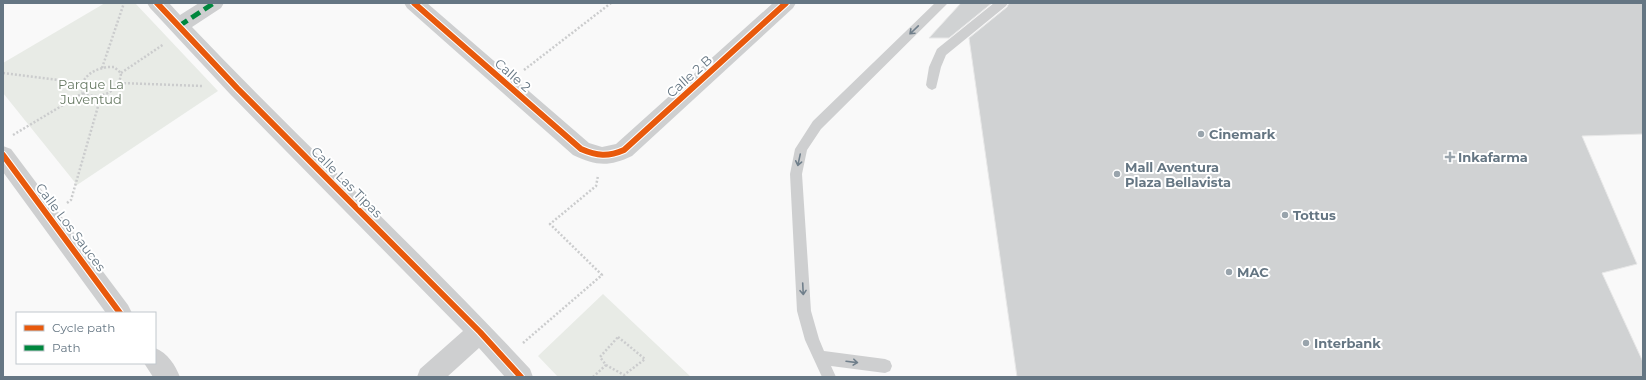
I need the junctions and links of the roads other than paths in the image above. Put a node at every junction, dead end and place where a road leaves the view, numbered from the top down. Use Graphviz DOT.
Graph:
graph roads {
  1 [pos="157,3"];
  2 [pos="214,3"];
  3 [pos="414,3"];
  4 [pos="786,3"];
  5 [pos="942,3"];
  6 [pos="1002,3"];
  7 [pos="181,29"];
  8 [pos="932,85"];
  9 [pos="6,146"];
  10 [pos="602,156"];
  11 [pos="119,312"];
  12 [pos="480,332"];
  13 [pos="819,357"];
  14 [pos="156,361"];
  15 [pos="885,366"];
  16 [pos="168,377"];
  17 [pos="428,377"];
  18 [pos="521,377"];
  19 [pos="829,377"];
  1 -- 7 [label="street, Calle Las Tipas"];
  2 -- 7 [label="street"];
  3 -- 10 [label="street, Calle 2"];
  4 -- 10 [label="street, Calle 2 B"];
  5 -- 13 [label="lane, one-way"];
  6 -- 8 [label="lane"];
  7 -- 12 [label="street, Calle Las Tipas"];
  9 -- 11 [label="street, Calle Los Sauces"];
  12 -- 17 [label="street"];
  12 -- 18 [label="street, Calle Las Tipas"];
  13 -- 15 [label="lane, one-way"];
  13 -- 19 [label="lane"];
  14 -- 16 [label="street"];
}
